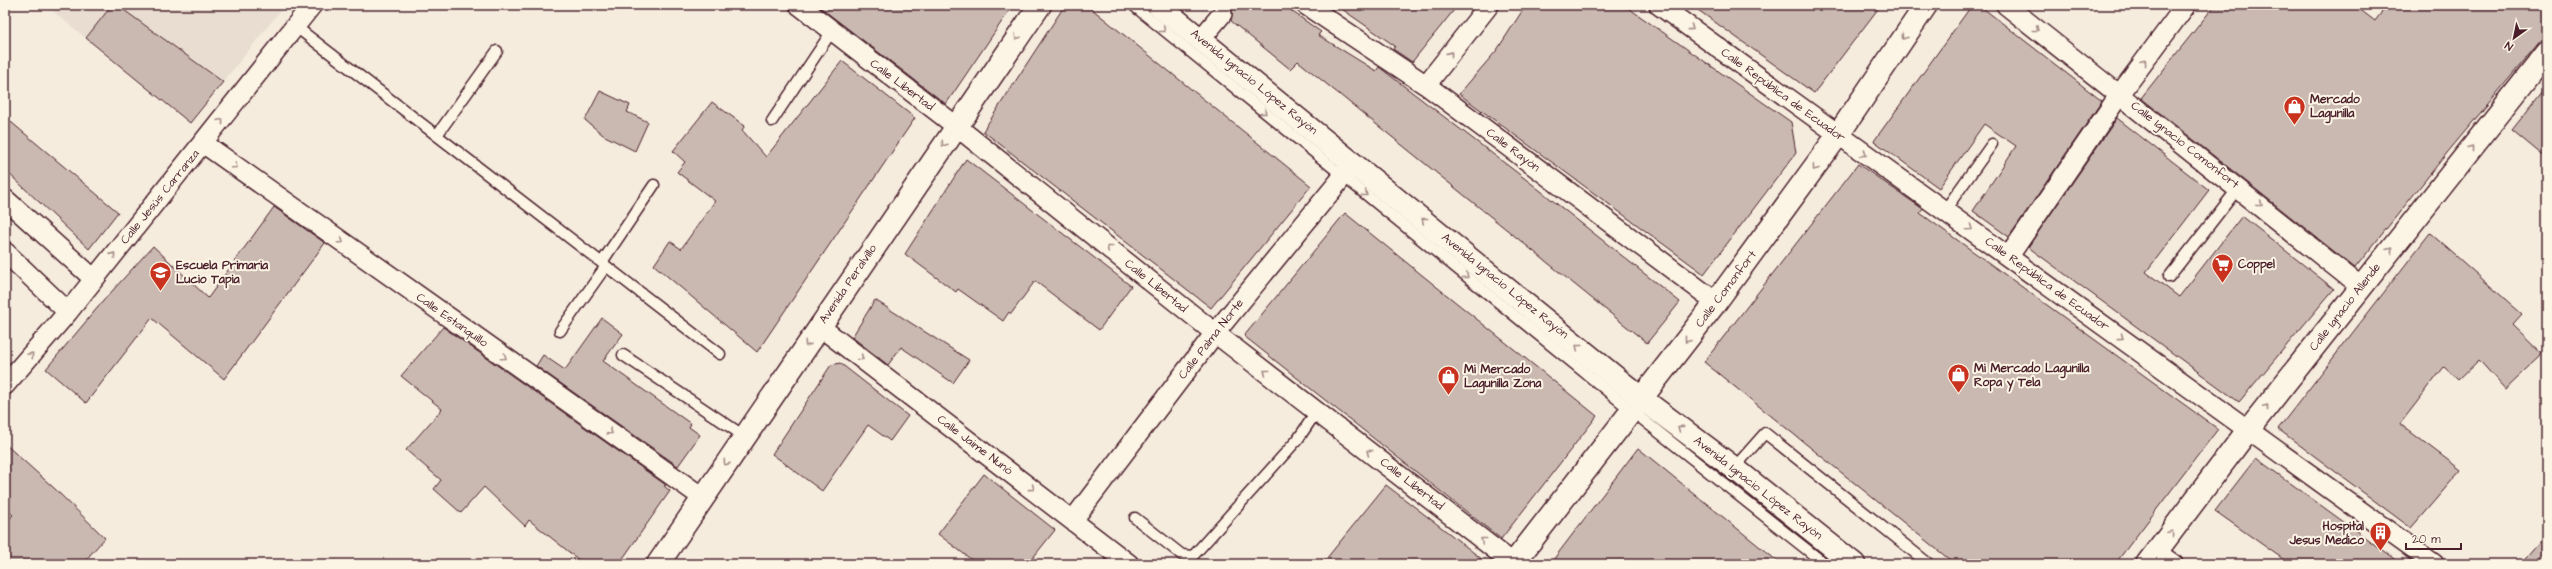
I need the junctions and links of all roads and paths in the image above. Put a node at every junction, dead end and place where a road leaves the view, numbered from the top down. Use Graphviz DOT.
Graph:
graph roads {
  1 [pos="312,5"];
  2 [pos="799,5"];
  3 [pos="1040,5"];
  4 [pos="1133,5"];
  5 [pos="1158,5"];
  6 [pos="1306,5"];
  7 [pos="1489,5"];
  8 [pos="1659,5"];
  9 [pos="1926,5"];
  10 [pos="2006,5"];
  11 [pos="2186,5"];
  12 [pos="1222,14"];
  13 [pos="295,26"];
  14 [pos="832,31"];
  15 [pos="1201,39"];
  16 [pos="497,51"];
  17 [pos="2547,53"];
  18 [pos="1426,85"];
  19 [pos="2120,94"];
  20 [pos="772,121"];
  21 [pos="956,126"];
  22 [pos="437,135"];
  23 [pos="1838,135"];
  24 [pos="203,143"];
  25 [pos="1992,144"];
  26 [pos="1349,169"];
  27 [pos="654,185"];
  28 [pos="2239,187"];
  29 [pos="5,199"];
  30 [pos="1945,210"];
  31 [pos="5,252"];
  32 [pos="2009,256"];
  33 [pos="604,264"];
  34 [pos="2169,277"];
  35 [pos="94,279"];
  36 [pos="2362,287"];
  37 [pos="1716,302"];
  38 [pos="68,312"];
  39 [pos="819,326"];
  40 [pos="560,331"];
  41 [pos="1215,333"];
  42 [pos="720,354"];
  43 [pos="623,355"];
  44 [pos="5,385"];
  45 [pos="1637,405"];
  46 [pos="1317,411"];
  47 [pos="2248,430"];
  48 [pos="744,436"];
  49 [pos="1734,468"];
  50 [pos="702,497"];
  51 [pos="1135,518"];
  52 [pos="1073,520"];
  53 [pos="2159,560"];
  54 [pos="658,564"];
  55 [pos="1129,564"];
  56 [pos="1514,564"];
  57 [pos="1826,564"];
  58 [pos="1854,564"];
  59 [pos="1929,564"];
  60 [pos="2434,564"];
  1 -- 13 [label="street, Calle Jesús Carranza"];
  2 -- 14 [label="street, Calle Libertad"];
  3 -- 21 [label="street, Avenida Peralvillo, one-way"];
  4 -- 26 [label="lane, one-way"];
  5 -- 15 [label="street, Avenida Ignacio López Rayón"];
  6 -- 18 [label="street, Calle Rayón"];
  18 -- 7 [label="street, one-way"];
  8 -- 23 [label="street, Calle República de Ecuador, one-way"];
  9 -- 23 [label="street, Calle Comonfort, one-way"];
  10 -- 19 [label="street, Calle Ignacio Comonfort, one-way"];
  19 -- 11 [label="street, one-way"];
  12 -- 15 [label="street"];
  13 -- 22 [label="lane"];
  24 -- 13 [label="street, Calle Jesús Carranza, one-way"];
  14 -- 20 [label="lane"];
  14 -- 21 [label="street, Calle Libertad"];
  15 -- 26 [label="street, Avenida Ignacio López Rayón"];
  16 -- 22 [label="lane"];
  36 -- 17 [label="street, Calle Ignacio Allende, one-way"];
  18 -- 37 [label="street, Calle Rayón"];
  19 -- 28 [label="street, Calle Ignacio Comonfort"];
  19 -- 32 [label="street"];
  21 -- 39 [label="street, Avenida Peralvillo, one-way"];
  41 -- 21 [label="street, Calle Libertad, one-way"];
  22 -- 33 [label="lane"];
  23 -- 30 [label="street, Calle República de Ecuador, one-way"];
  23 -- 37 [label="street, Calle Comonfort, one-way"];
  35 -- 24 [label="street, Calle Jesús Carranza, one-way"];
  24 -- 50 [label="street, Calle Estanquillo, one-way"];
  25 -- 30 [label="lane"];
  26 -- 41 [label="street, Calle Palma Norte"];
  26 -- 45 [label="street, Avenida Ignacio López Rayón"];
  27 -- 33 [label="lane"];
  28 -- 34 [label="lane"];
  28 -- 36 [label="street, Calle Ignacio Comonfort, one-way"];
  29 -- 35 [label="street"];
  30 -- 32 [label="street, Calle República de Ecuador, one-way"];
  31 -- 38 [label="street"];
  32 -- 47 [label="street, Calle República de Ecuador, one-way"];
  33 -- 40 [label="lane"];
  33 -- 42 [label="lane"];
  35 -- 38 [label="street, Calle Jesús Carranza"];
  47 -- 36 [label="street, Calle Ignacio Allende, one-way"];
  37 -- 45 [label="street, Calle Comonfort, one-way"];
  44 -- 38 [label="street, Calle Jesús Carranza, one-way"];
  39 -- 48 [label="street, Avenida Peralvillo, one-way"];
  39 -- 52 [label="street, Calle Jaime Nunó, one-way"];
  46 -- 41 [label="street, Calle Libertad, one-way"];
  41 -- 52 [label="street, Calle Palma Norte"];
  43 -- 48 [label="lane"];
  49 -- 45 [label="street, Avenida Ignacio López Rayón, one-way"];
  45 -- 56 [label="street, Calle Comonfort"];
  45 -- 57 [label="lane"];
  46 -- 51 [label="lane"];
  56 -- 46 [label="street, Calle Libertad, one-way"];
  53 -- 47 [label="street, Calle Ignacio Allende, one-way"];
  47 -- 60 [label="street, Calle República de Ecuador"];
  48 -- 50 [label="street, Avenida Peralvillo, one-way"];
  49 -- 58 [label="street, Avenida Ignacio López Rayón"];
  49 -- 59 [label="lane"];
  50 -- 54 [label="street, Avenida Peralvillo"];
  52 -- 55 [label="street, Calle Jaime Nunó"];
}
